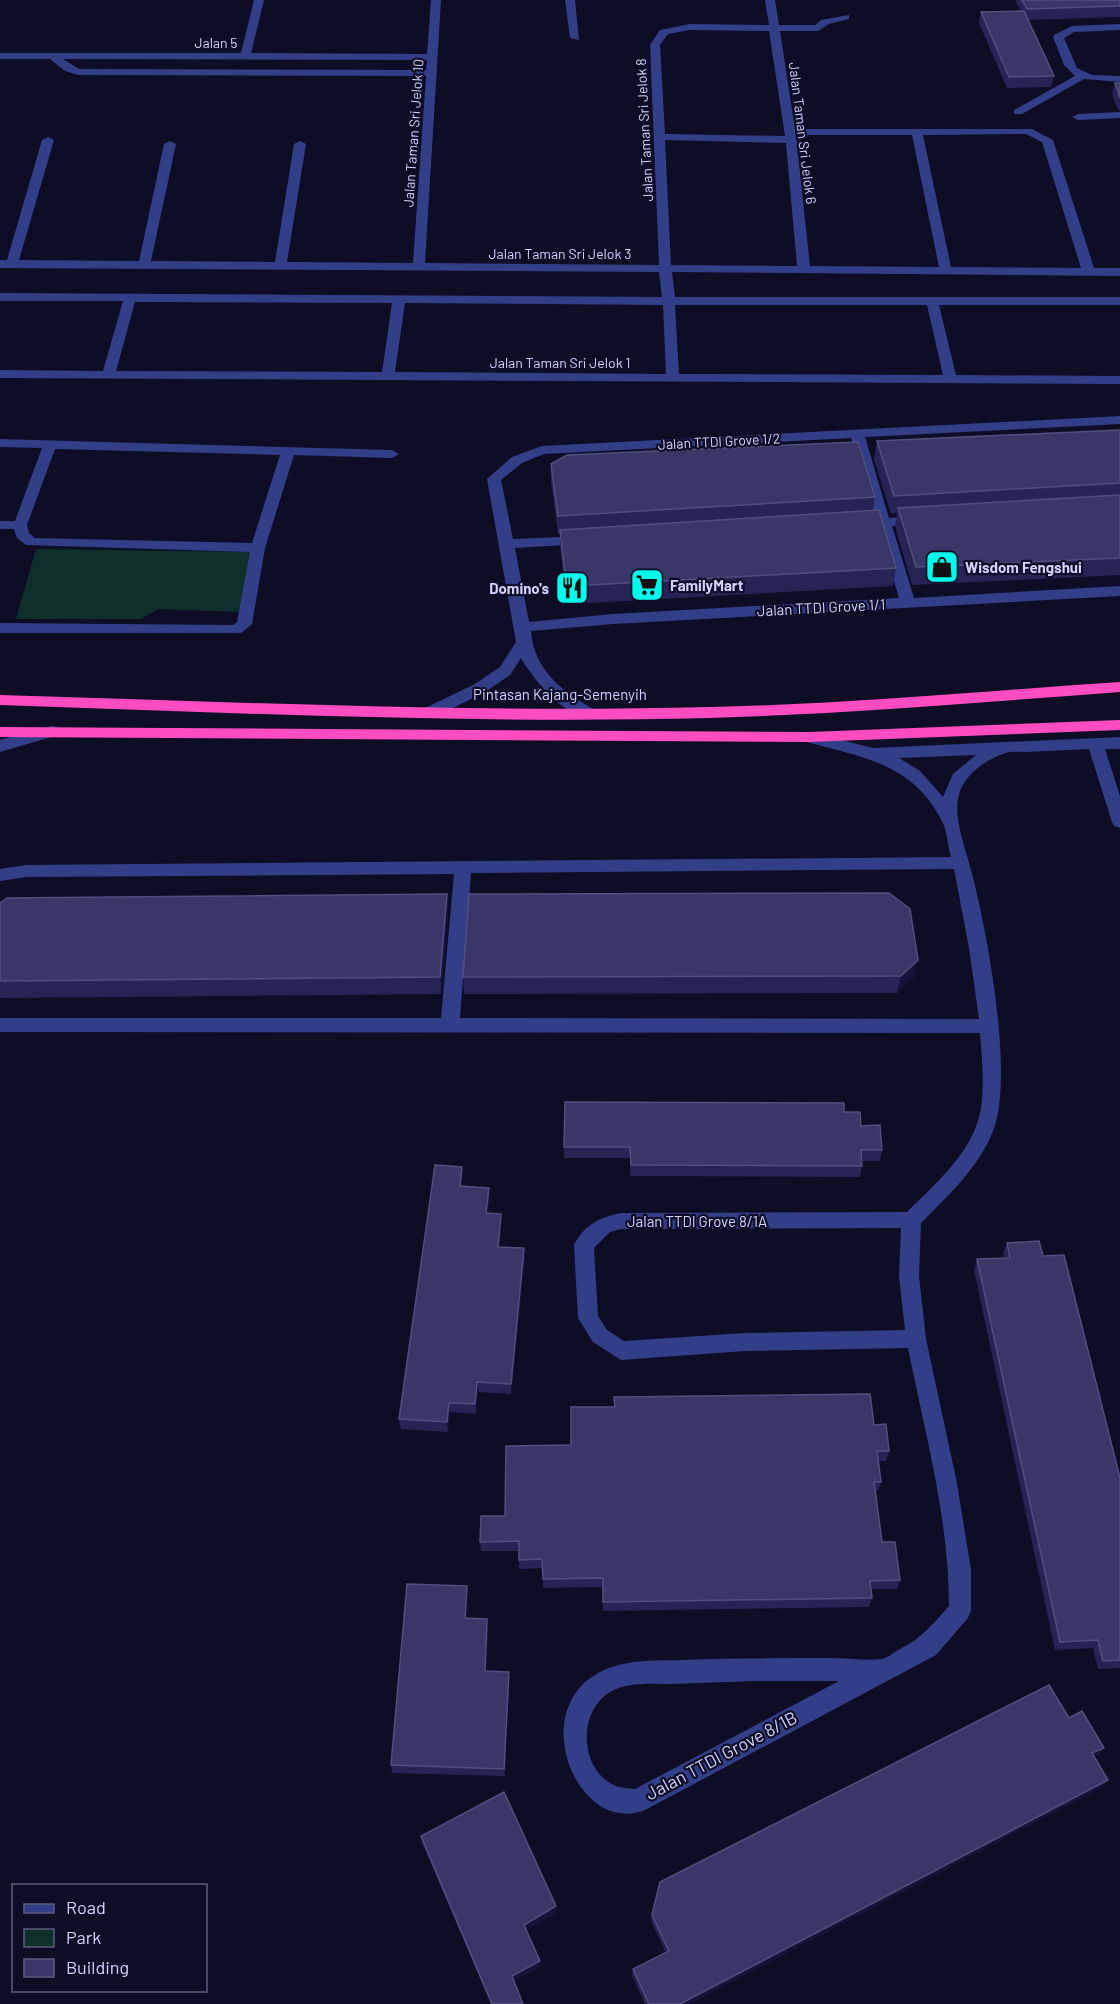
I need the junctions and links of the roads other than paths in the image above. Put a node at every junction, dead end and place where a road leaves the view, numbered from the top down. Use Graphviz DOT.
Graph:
graph roads {
  1 [pos="259,0"];
  2 [pos="436,0"];
  3 [pos="570,0"];
  4 [pos="770,0"];
  5 [pos="845,17"];
  6 [pos="1120,27"];
  7 [pos="775,29"];
  8 [pos="574,38"];
  9 [pos="0,57"];
  10 [pos="54,57"];
  11 [pos="245,57"];
  12 [pos="433,57"];
  13 [pos="432,73"];
  14 [pos="1084,75"];
  15 [pos="1120,79"];
  16 [pos="1018,112"];
  17 [pos="1120,115"];
  18 [pos="1078,117"];
  19 [pos="917,133"];
  20 [pos="790,136"];
  21 [pos="659,137"];
  22 [pos="48,140"];
  23 [pos="170,144"];
  24 [pos="300,144"];
  25 [pos="6,264"];
  26 [pos="144,265"];
  27 [pos="280,266"];
  28 [pos="420,267"];
  29 [pos="664,269"];
  30 [pos="804,271"];
  31 [pos="946,272"];
  32 [pos="1120,272"];
  33 [pos="1089,273"];
  34 [pos="0,297"];
  35 [pos="130,298"];
  36 [pos="399,299"];
  37 [pos="932,300"];
  38 [pos="669,301"];
  39 [pos="1120,301"];
  40 [pos="0,374"];
  41 [pos="108,375"];
  42 [pos="388,376"];
  43 [pos="673,377"];
  44 [pos="950,380"];
  45 [pos="1120,380"];
  46 [pos="1120,420"];
  47 [pos="857,434"];
  48 [pos="0,443"];
  49 [pos="50,444"];
  50 [pos="288,451"];
  51 [pos="392,454"];
  52 [pos="931,519"];
  53 [pos="884,523"];
  54 [pos="0,525"];
  55 [pos="20,525"];
  56 [pos="849,525"];
  57 [pos="601,539"];
  58 [pos="506,544"];
  59 [pos="258,548"];
  60 [pos="1120,591"];
  61 [pos="908,602"];
  62 [pos="523,627"];
  63 [pos="0,628"];
  64 [pos="523,644"];
  65 [pos="1120,687"];
  66 [pos="0,700"];
  67 [pos="429,713"];
  68 [pos="587,713"];
  69 [pos="1120,725"];
  70 [pos="52,731"];
  71 [pos="0,732"];
  72 [pos="809,737"];
  73 [pos="1095,743"];
  74 [pos="1120,743"];
  75 [pos="0,746"];
  76 [pos="1002,747"];
  77 [pos="874,753"];
  78 [pos="950,820"];
  79 [pos="1120,822"];
  80 [pos="961,863"];
  81 [pos="463,867"];
  82 [pos="0,875"];
  83 [pos="0,1025"];
  84 [pos="450,1025"];
  85 [pos="990,1026"];
  86 [pos="911,1220"];
  87 [pos="916,1339"];
  88 [pos="881,1670"];
  1 -- 11 [label="street"];
  2 -- 12 [label="street, Jalan Taman Sri Jelok 10"];
  3 -- 8 [label="street"];
  4 -- 7 [label="street, Jalan Taman Sri Jelok 6"];
  5 -- 7 [label="street, Jalan Taman Sri Jelok 8"];
  6 -- 14 [label="street"];
  7 -- 20 [label="street, Jalan Taman Sri Jelok 6"];
  7 -- 21 [label="street, Jalan Taman Sri Jelok 8"];
  9 -- 10 [label="street, Jalan 5"];
  10 -- 11 [label="street, Jalan 5"];
  10 -- 13 [label="street"];
  11 -- 12 [label="street, Jalan 5"];
  12 -- 13 [label="street, Jalan Taman Sri Jelok 10"];
  13 -- 28 [label="street, Jalan Taman Sri Jelok 10"];
  14 -- 15 [label="street"];
  14 -- 16 [label="street"];
  17 -- 18 [label="street"];
  19 -- 20 [label="street"];
  19 -- 31 [label="street"];
  19 -- 33 [label="street"];
  20 -- 21 [label="street"];
  20 -- 30 [label="street, Jalan Taman Sri Jelok 6"];
  21 -- 29 [label="street, Jalan Taman Sri Jelok 8"];
  22 -- 25 [label="street"];
  23 -- 26 [label="street"];
  24 -- 27 [label="street"];
  25 -- 26 [label="street, Jalan Taman Sri Jelok 3"];
  26 -- 27 [label="street, Jalan Taman Sri Jelok 3"];
  27 -- 28 [label="street, Jalan Taman Sri Jelok 3"];
  28 -- 29 [label="street, Jalan Taman Sri Jelok 3"];
  29 -- 30 [label="street, Jalan Taman Sri Jelok 3"];
  29 -- 38 [label="street, Jalan Taman Sri Jelok 8"];
  30 -- 31 [label="street, Jalan Taman Sri Jelok 3"];
  31 -- 33 [label="street, Jalan Taman Sri Jelok 3"];
  32 -- 33 [label="street, Jalan Taman Sri Jelok 3"];
  34 -- 35 [label="street"];
  35 -- 36 [label="street"];
  35 -- 41 [label="street"];
  36 -- 38 [label="street"];
  36 -- 42 [label="street"];
  37 -- 38 [label="street"];
  37 -- 39 [label="street"];
  37 -- 44 [label="street"];
  38 -- 43 [label="street, Jalan Taman Sri Jelok 8"];
  40 -- 41 [label="street, Jalan Taman Sri Jelok 1"];
  41 -- 42 [label="street, Jalan Taman Sri Jelok 1"];
  42 -- 43 [label="street, Jalan Taman Sri Jelok 1"];
  43 -- 44 [label="street, Jalan Taman Sri Jelok 1"];
  44 -- 45 [label="street, Jalan Taman Sri Jelok 1"];
  46 -- 47 [label="street, Jalan TTDI Grove 1/2"];
  47 -- 53 [label="street"];
  47 -- 58 [label="street, Jalan TTDI Grove 1/2"];
  48 -- 49 [label="street"];
  49 -- 50 [label="street"];
  49 -- 55 [label="street"];
  50 -- 51 [label="street"];
  50 -- 59 [label="street"];
  52 -- 53 [label="street"];
  53 -- 56 [label="street"];
  53 -- 61 [label="street"];
  54 -- 55 [label="street"];
  55 -- 59 [label="street"];
  57 -- 58 [label="street"];
  58 -- 62 [label="street, Jalan TTDI Grove 1/2"];
  59 -- 63 [label="street"];
  60 -- 61 [label="street, Jalan TTDI Grove 1/1"];
  61 -- 62 [label="street, Jalan TTDI Grove 1/1"];
  62 -- 64 [label="street, Jalan TTDI Grove 1/2"];
  64 -- 67 [label="street"];
  64 -- 68 [label="street"];
  65 -- 68 [label="highway, Pintasan Kajang-Semenyih"];
  66 -- 67 [label="highway, Pintasan Kajang-Semenyih"];
  67 -- 68 [label="highway, Pintasan Kajang-Semenyih"];
  69 -- 72 [label="highway"];
  70 -- 71 [label="highway"];
  70 -- 72 [label="highway"];
  70 -- 75 [label="street"];
  72 -- 77 [label="street"];
  73 -- 74 [label="street"];
  73 -- 76 [label="street"];
  73 -- 79 [label="street"];
  76 -- 77 [label="street"];
  76 -- 78 [label="street"];
  77 -- 78 [label="street"];
  78 -- 80 [label="street"];
  80 -- 81 [label="street"];
  80 -- 85 [label="street"];
  81 -- 82 [label="street"];
  81 -- 84 [label="street"];
  83 -- 84 [label="street"];
  84 -- 85 [label="street"];
  85 -- 86 [label="street"];
  86 -- 87 [label="street, Jalan TTDI Grove 8/1B"];
  86 -- 87 [label="street, Jalan TTDI Grove 8/1A"];
  87 -- 88 [label="street, Jalan TTDI Grove 8/1B"];
  88 -- 88 [label="street, Jalan TTDI Grove 8/1B"];
}
